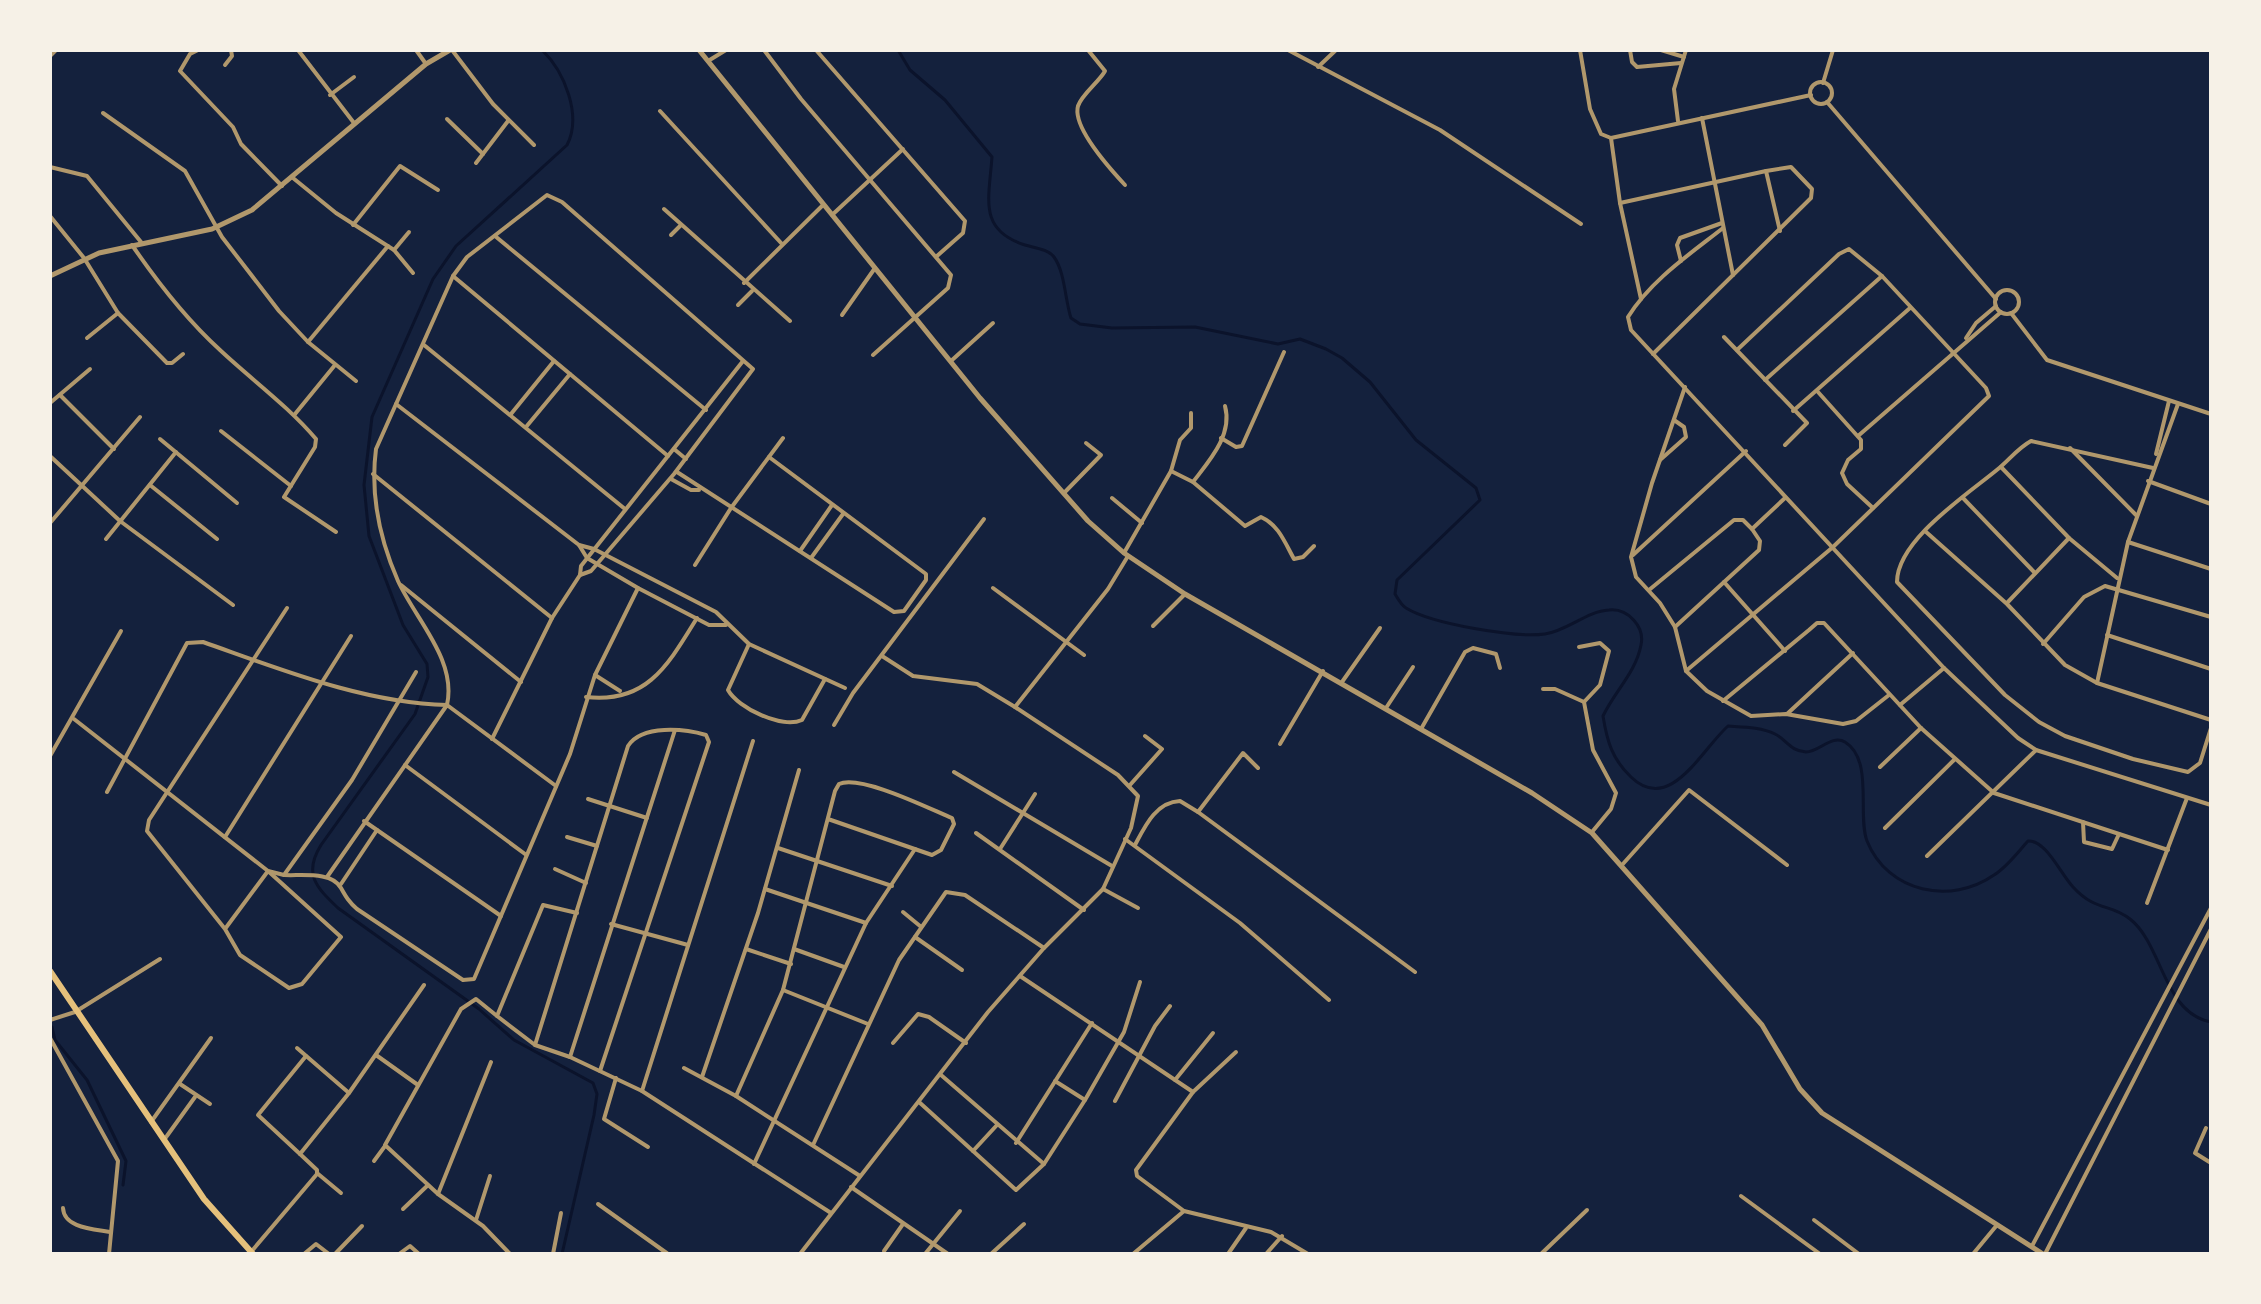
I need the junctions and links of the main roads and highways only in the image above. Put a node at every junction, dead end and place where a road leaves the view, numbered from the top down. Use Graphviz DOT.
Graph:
graph roads {
  1 [pos="50,971"];
  2 [pos="252,1253"];
  1 -- 2 [label="main road"];
}
